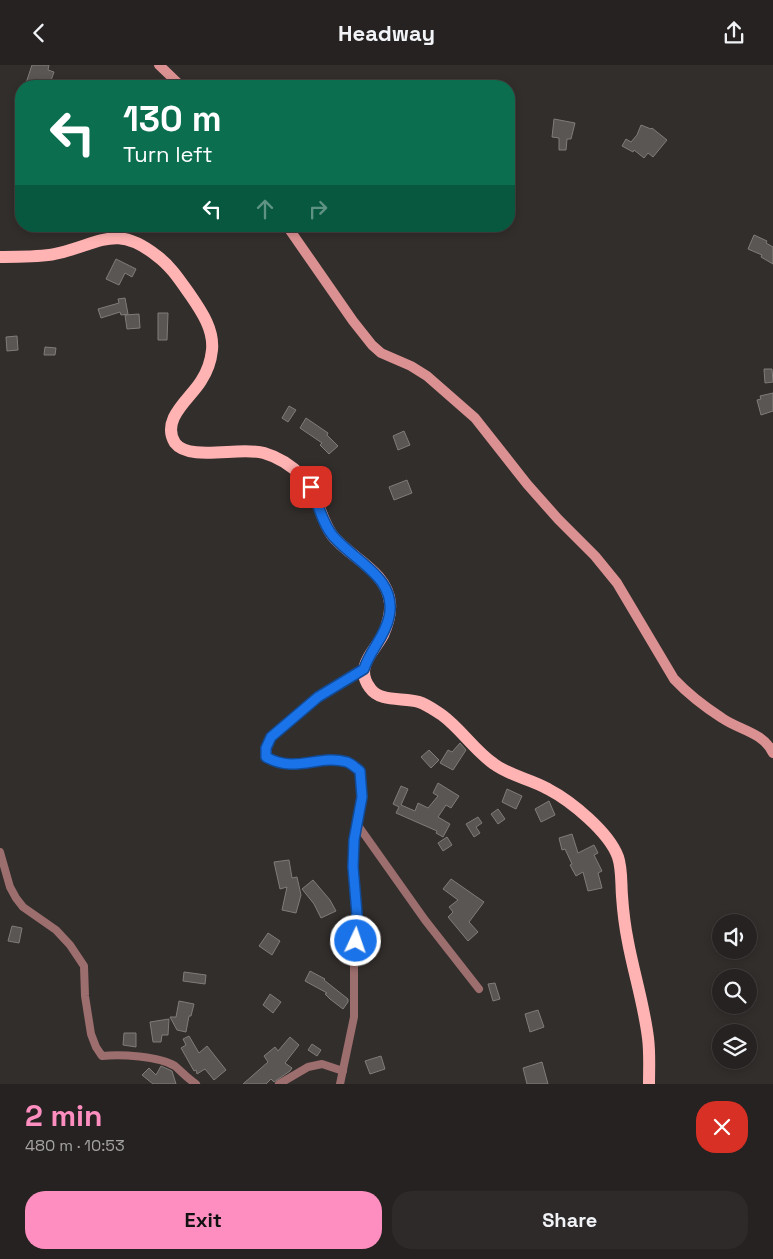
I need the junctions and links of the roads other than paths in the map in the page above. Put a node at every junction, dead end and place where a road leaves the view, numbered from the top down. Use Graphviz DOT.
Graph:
graph roads {
  1 [pos="159,65"];
  2 [pos="174,80"];
  3 [pos="291,232"];
  4 [pos="0,257"];
  5 [pos="364,669"];
  6 [pos="773,753"];
  7 [pos="357,824"];
  8 [pos="0,852"];
  9 [pos="480,989"];
  10 [pos="343,1071"];
  11 [pos="196,1084"];
  12 [pos="279,1084"];
  13 [pos="340,1084"];
  14 [pos="648,1084"];
  1 -- 2 [label="main road"];
  3 -- 6 [label="main road"];
  4 -- 5 [label="main road"];
  5 -- 7 [label="street"];
  5 -- 14 [label="main road"];
  7 -- 9 [label="street"];
  7 -- 10 [label="street"];
  8 -- 11 [label="street"];
  10 -- 12 [label="street"];
  10 -- 13 [label="street"];
}
